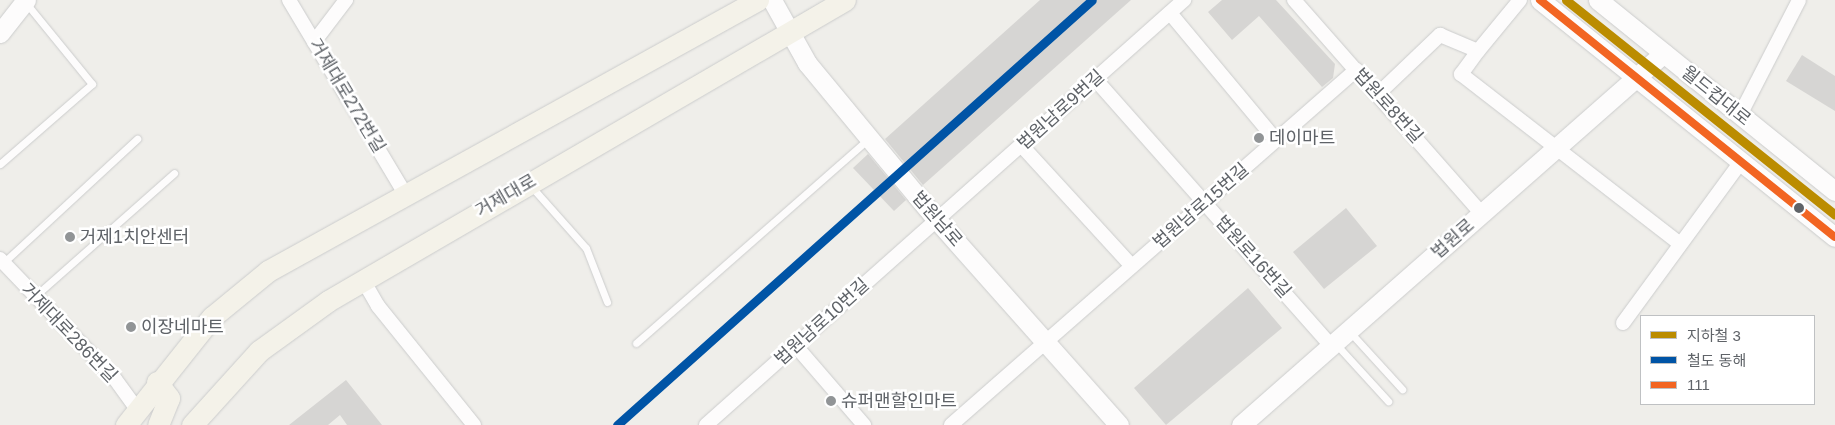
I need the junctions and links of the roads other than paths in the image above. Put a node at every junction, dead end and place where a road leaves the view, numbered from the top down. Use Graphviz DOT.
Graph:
graph roads {
  1 [pos="290,0"];
  2 [pos="346,0"];
  3 [pos="758,0"];
  4 [pos="772,0"];
  5 [pos="845,0"];
  6 [pos="1184,0"];
  7 [pos="1294,0"];
  8 [pos="1520,0"];
  9 [pos="1540,0"];
  10 [pos="1598,0"];
  11 [pos="1799,0"];
  12 [pos="25,1"];
  13 [pos="1170,13"];
  14 [pos="0,33"];
  15 [pos="789,33"];
  16 [pos="314,42"];
  17 [pos="1478,52"];
  18 [pos="1664,54"];
  19 [pos="1356,70"];
  20 [pos="1637,77"];
  21 [pos="1095,79"];
  22 [pos="1378,94"];
  23 [pos="1740,115"];
  24 [pos="869,138"];
  25 [pos="137,139"];
  26 [pos="1276,140"];
  27 [pos="1020,145"];
  28 [pos="1556,149"];
  29 [pos="1741,162"];
  30 [pos="0,164"];
  31 [pos="174,173"];
  32 [pos="528,183"];
  33 [pos="1835,191"];
  34 [pos="404,192"];
  35 [pos="1205,203"];
  36 [pos="1482,214"];
  37 [pos="937,220"];
  38 [pos="1835,237"];
  39 [pos="1680,244"];
  40 [pos="2,261"];
  41 [pos="1132,266"];
  42 [pos="363,280"];
  43 [pos="34,298"];
  44 [pos="608,302"];
  45 [pos="1623,324"];
  46 [pos="1349,330"];
  47 [pos="1046,342"];
  48 [pos="636,343"];
  49 [pos="1333,344"];
  50 [pos="796,345"];
  51 [pos="157,382"];
  52 [pos="1402,389"];
  53 [pos="1388,402"];
  54 [pos="132,417"];
  55 [pos="158,425"];
  56 [pos="192,425"];
  57 [pos="474,425"];
  58 [pos="706,425"];
  59 [pos="864,425"];
  60 [pos="950,425"];
  61 [pos="1119,425"];
  62 [pos="1241,425"];
  1 -- 16 [label="street, 거제대로272번길"];
  2 -- 16 [label="street"];
  3 -- 34 [label="main road"];
  4 -- 15 [label="main road, 법원남로"];
  5 -- 15 [label="main road, 거제대로"];
  6 -- 13 [label="street, 법원남로9번길"];
  7 -- 19 [label="street, 법원로8번길"];
  8 -- 17 [label="street"];
  9 -- 20 [label="main road, 월드컵대로"];
  10 -- 18 [label="main road, 월드컵대로"];
  11 -- 23 [label="street"];
  12 -- 14 [label="main road"];
  12 -- 30 [label="lane"];
  13 -- 21 [label="street, 법원남로9번길"];
  13 -- 26 [label="street"];
  15 -- 24 [label="main road, 법원남로"];
  15 -- 32 [label="main road, 거제대로"];
  16 -- 34 [label="street, 거제대로272번길"];
  17 -- 22 [label="street"];
  17 -- 28 [label="street"];
  18 -- 20 [label="main road, 법원로"];
  18 -- 23 [label="main road, 월드컵대로"];
  19 -- 22 [label="street, 법원로8번길"];
  19 -- 26 [label="street, 법원남로15번길"];
  20 -- 28 [label="main road, 법원로"];
  20 -- 29 [label="main road, 월드컵대로"];
  21 -- 27 [label="street, 법원남로9번길"];
  21 -- 35 [label="street, 법원로16번길"];
  22 -- 36 [label="street, 법원로8번길"];
  23 -- 33 [label="main road, 월드컵대로"];
  24 -- 37 [label="main road, 법원남로"];
  24 -- 48 [label="lane"];
  25 -- 40 [label="lane"];
  26 -- 35 [label="street, 법원남로15번길"];
  27 -- 37 [label="street, 법원남로9번길"];
  27 -- 41 [label="street"];
  28 -- 36 [label="main road, 법원로"];
  28 -- 39 [label="street"];
  29 -- 38 [label="main road, 월드컵대로"];
  29 -- 39 [label="street"];
  31 -- 43 [label="lane"];
  32 -- 42 [label="main road, 거제대로"];
  32 -- 44 [label="lane"];
  34 -- 51 [label="main road"];
  35 -- 41 [label="street, 법원남로15번길"];
  35 -- 49 [label="street, 법원로16번길"];
  36 -- 46 [label="main road, 법원로"];
  37 -- 47 [label="main road, 법원남로"];
  37 -- 50 [label="street, 법원남로10번길"];
  39 -- 45 [label="street"];
  40 -- 43 [label="street, 거제대로286번길"];
  41 -- 47 [label="street, 법원남로15번길"];
  42 -- 56 [label="main road, 거제대로"];
  42 -- 57 [label="street"];
  43 -- 54 [label="street, 거제대로286번길"];
  46 -- 49 [label="main road, 법원로"];
  46 -- 52 [label="lane"];
  47 -- 60 [label="street, 법원남로15번길"];
  47 -- 61 [label="main road, 법원남로"];
  49 -- 53 [label="lane"];
  49 -- 62 [label="main road, 법원로"];
  50 -- 58 [label="street, 법원남로10번길"];
  50 -- 59 [label="street"];
  51 -- 54 [label="main road"];
  51 -- 55 [label="main road"];
}
